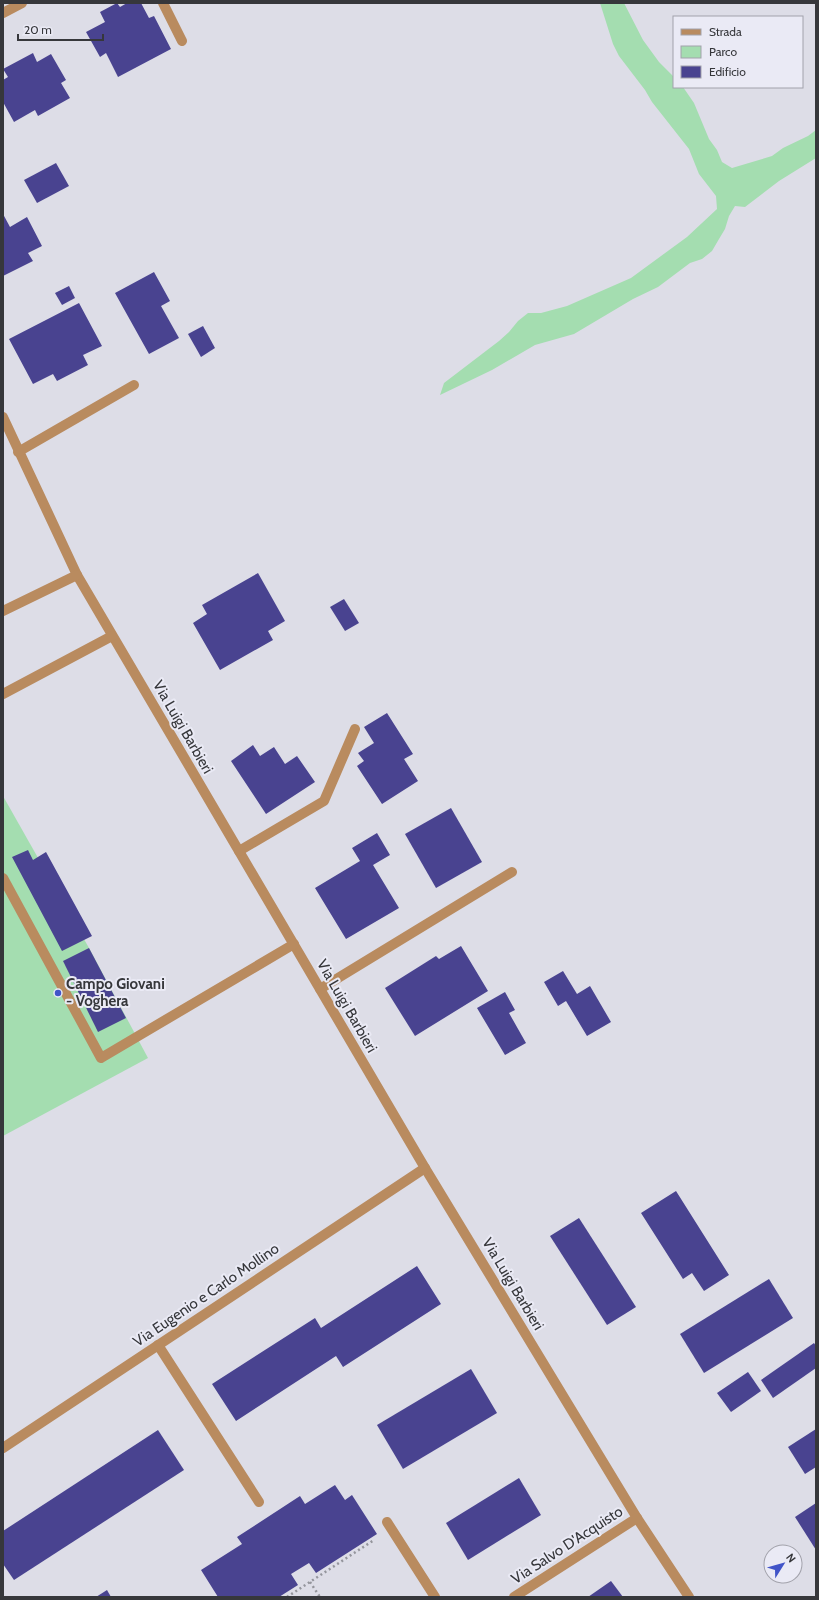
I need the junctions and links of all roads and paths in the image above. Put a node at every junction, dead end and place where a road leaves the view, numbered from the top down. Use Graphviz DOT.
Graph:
graph roads {
  1 [pos="22,3"];
  2 [pos="163,3"];
  3 [pos="3,13"];
  4 [pos="182,41"];
  5 [pos="134,384"];
  6 [pos="3,417"];
  7 [pos="18,452"];
  8 [pos="77,575"];
  9 [pos="3,611"];
  10 [pos="112,636"];
  11 [pos="3,694"];
  12 [pos="355,729"];
  13 [pos="239,851"];
  14 [pos="512,872"];
  15 [pos="3,878"];
  16 [pos="294,944"];
  17 [pos="320,989"];
  18 [pos="425,1168"];
  19 [pos="158,1345"];
  20 [pos="3,1448"];
  21 [pos="259,1502"];
  22 [pos="637,1518"];
  23 [pos="389,1525"];
  24 [pos="310,1582"];
  25 [pos="287,1597"];
  26 [pos="320,1597"];
  27 [pos="435,1597"];
  28 [pos="514,1597"];
  29 [pos="689,1597"];
  1 -- 3 [label="street"];
  2 -- 4 [label="street"];
  5 -- 7 [label="street"];
  6 -- 7 [label="street, Via Luigi Barbieri"];
  7 -- 8 [label="street, Via Luigi Barbieri"];
  8 -- 9 [label="street"];
  8 -- 10 [label="street, Via Luigi Barbieri"];
  10 -- 11 [label="street"];
  10 -- 13 [label="street, Via Luigi Barbieri"];
  12 -- 13 [label="street"];
  13 -- 16 [label="street, Via Luigi Barbieri"];
  14 -- 17 [label="street"];
  15 -- 16 [label="street"];
  16 -- 17 [label="street, Via Luigi Barbieri"];
  17 -- 18 [label="street, Via Luigi Barbieri"];
  18 -- 19 [label="street, Via Eugenio e Carlo Mollino"];
  18 -- 22 [label="street, Via Luigi Barbieri"];
  19 -- 20 [label="street, Via Eugenio e Carlo Mollino"];
  19 -- 21 [label="street"];
  22 -- 28 [label="street, Via Salvo D'Acquisto"];
  22 -- 29 [label="street, Via Luigi Barbieri"];
  23 -- 24 [label="path"];
  23 -- 27 [label="street"];
  24 -- 25 [label="path"];
  24 -- 26 [label="path"];
}
